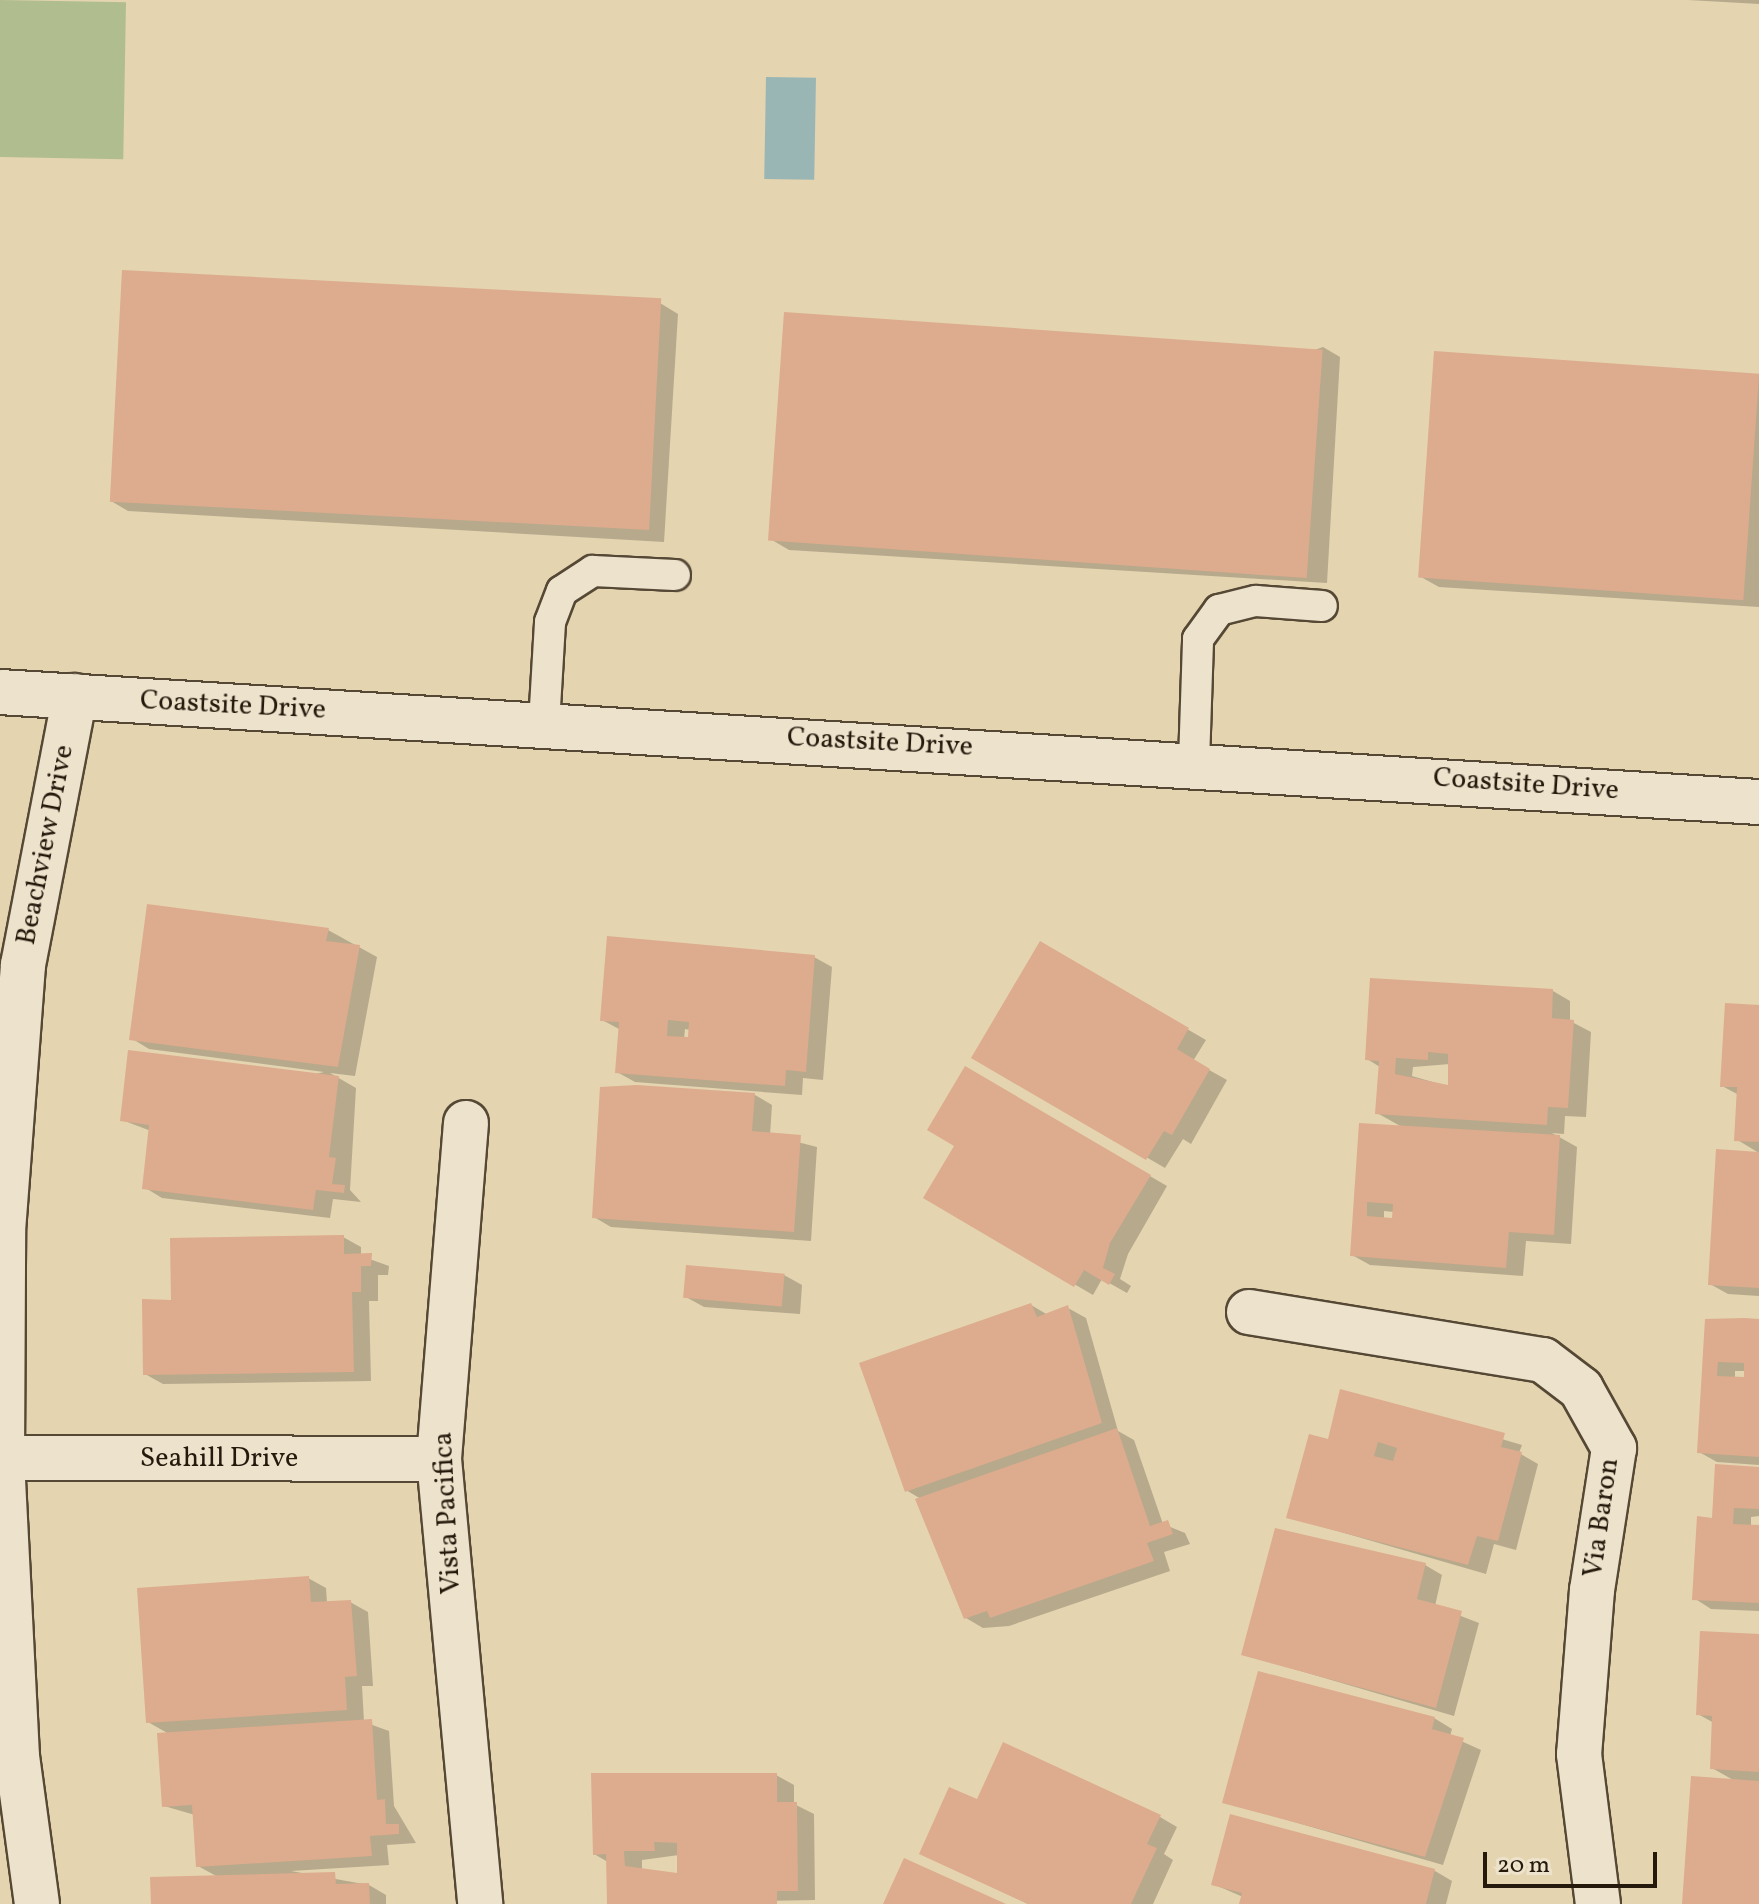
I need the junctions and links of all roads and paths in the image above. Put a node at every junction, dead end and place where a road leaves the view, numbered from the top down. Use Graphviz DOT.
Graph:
graph roads {
  1 [pos="675,575"];
  2 [pos="1322,606"];
  3 [pos="0,692"];
  4 [pos="75,696"];
  5 [pos="544,724"];
  6 [pos="1194,762"];
  7 [pos="1759,802"];
  8 [pos="466,1123"];
  9 [pos="1249,1312"];
  10 [pos="1,1458"];
  11 [pos="439,1459"];
  12 [pos="37,1904"];
  13 [pos="480,1904"];
  14 [pos="1598,1904"];
  1 -- 5 [label="lane"];
  2 -- 6 [label="lane"];
  3 -- 4 [label="street, Coastsite Drive"];
  4 -- 5 [label="street, Coastsite Drive"];
  4 -- 10 [label="street, Beachview Drive"];
  5 -- 6 [label="street, Coastsite Drive"];
  6 -- 7 [label="street, Coastsite Drive"];
  8 -- 11 [label="street, Vista Pacifica"];
  9 -- 14 [label="street, Via Baron"];
  10 -- 11 [label="street, Seahill Drive"];
  10 -- 12 [label="street, Beachview Drive"];
  11 -- 13 [label="street, Vista Pacifica"];
}
